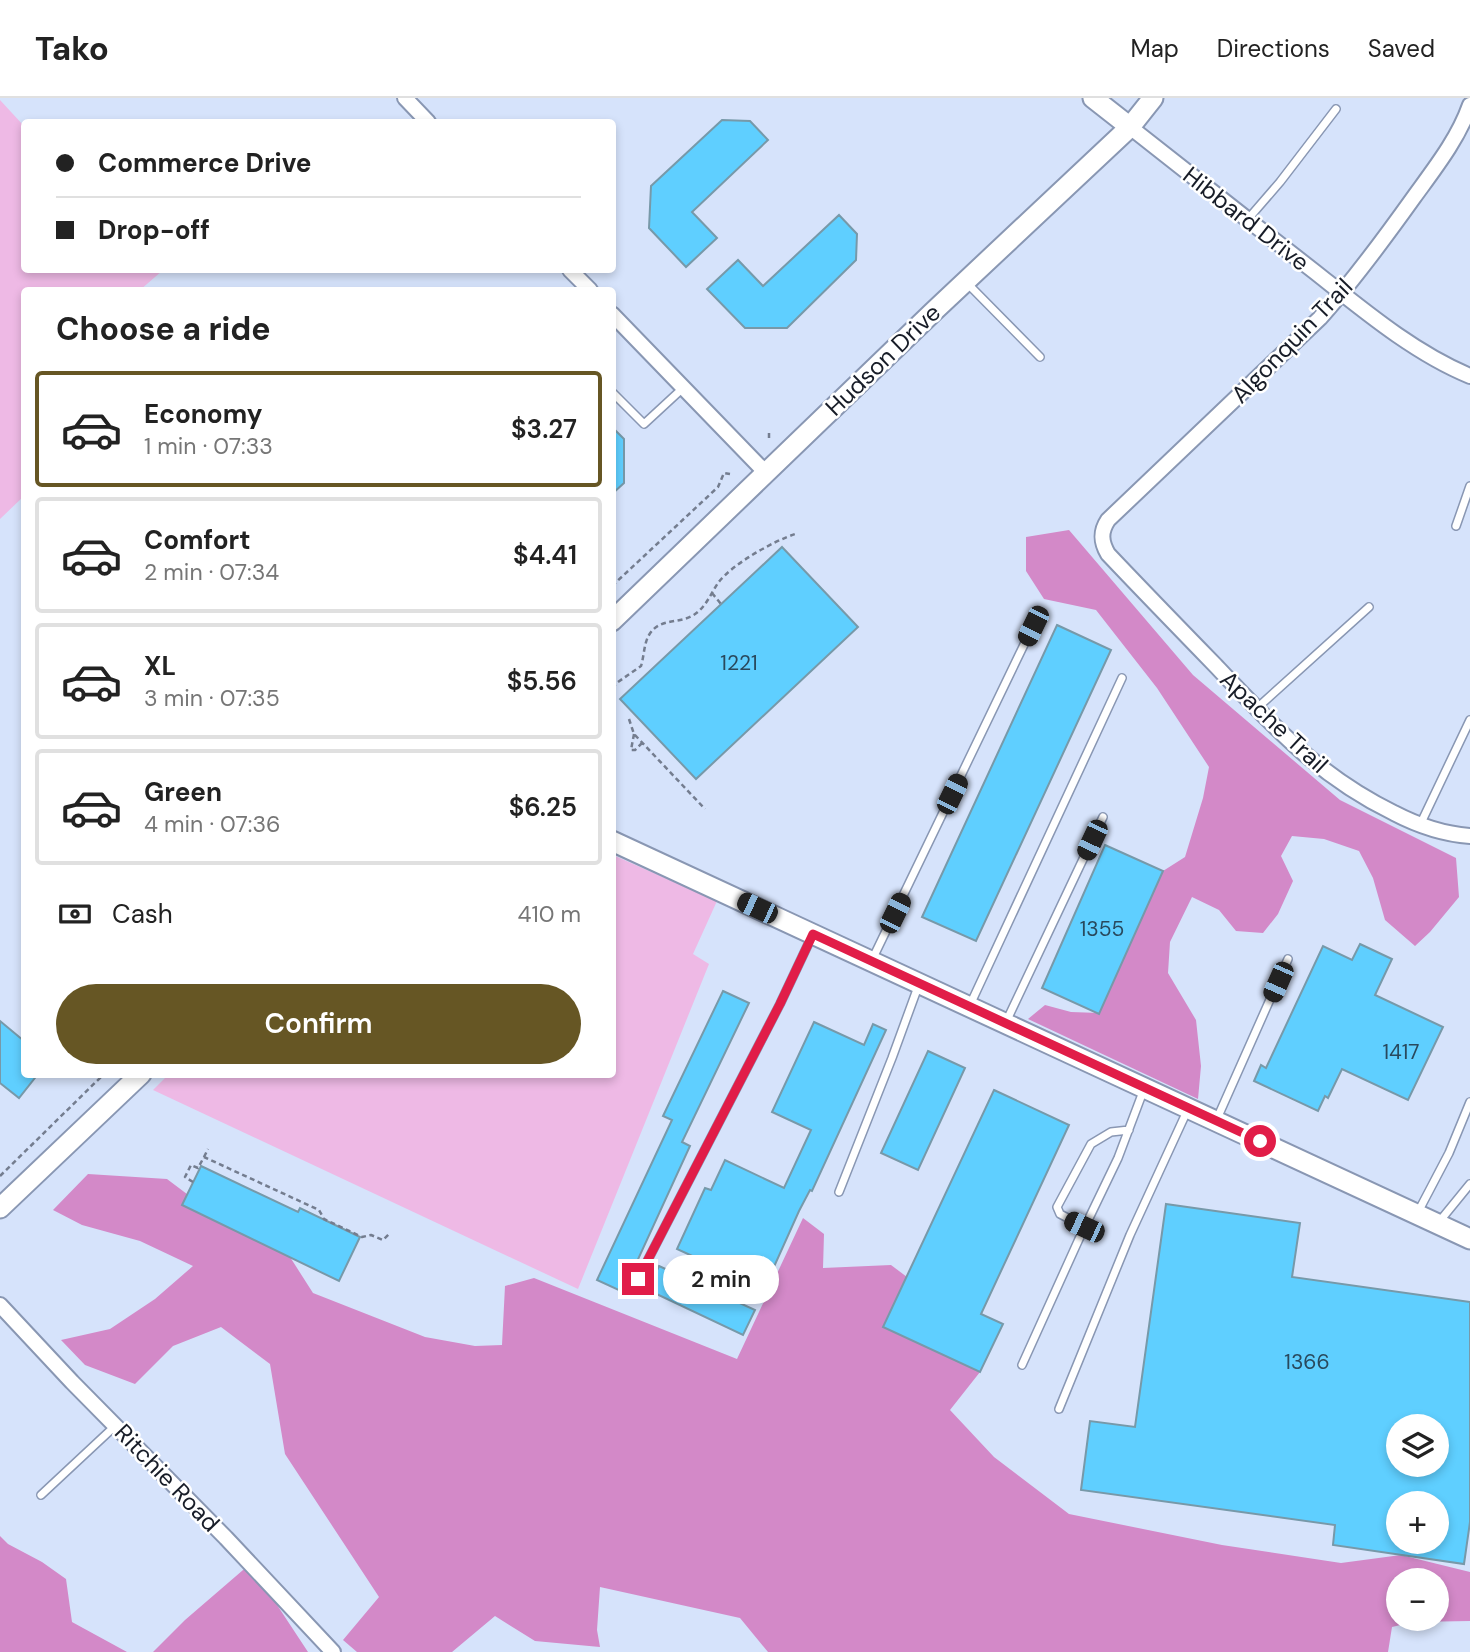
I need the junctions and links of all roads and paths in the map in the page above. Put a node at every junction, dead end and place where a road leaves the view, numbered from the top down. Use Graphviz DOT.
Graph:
graph roads {
  1 [pos="405,98"];
  2 [pos="1093,98"];
  3 [pos="1153,98"];
  4 [pos="1470,105"];
  5 [pos="1336,108"];
  6 [pos="425,119"];
  7 [pos="1130,127"];
  8 [pos="1248,220"];
  9 [pos="573,273"];
  10 [pos="966,281"];
  11 [pos="587,287"];
  12 [pos="1342,293"];
  13 [pos="616,318"];
  14 [pos="1040,356"];
  15 [pos="1470,376"];
  16 [pos="683,388"];
  17 [pos="616,396"];
  18 [pos="769,430"];
  19 [pos="769,438"];
  20 [pos="765,472"];
  21 [pos="730,474"];
  22 [pos="1470,486"];
  23 [pos="1456,526"];
  24 [pos="795,534"];
  25 [pos="1111,557"];
  26 [pos="616,582"];
  27 [pos="712,593"];
  28 [pos="721,604"];
  29 [pos="1369,607"];
  30 [pos="616,617"];
  31 [pos="1033,626"];
  32 [pos="1122,678"];
  33 [pos="616,684"];
  34 [pos="1256,708"];
  35 [pos="629,719"];
  36 [pos="1470,720"];
  37 [pos="634,734"];
  38 [pos="642,743"];
  39 [pos="705,809"];
  40 [pos="1103,817"];
  41 [pos="1420,826"];
  42 [pos="1470,836"];
  43 [pos="616,843"];
  44 [pos="813,934"];
  45 [pos="1288,958"];
  46 [pos="872,961"];
  47 [pos="920,983"];
  48 [pos="969,1006"];
  49 [pos="1005,1023"];
  50 [pos="100,1078"];
  51 [pos="137,1078"];
  52 [pos="1144,1088"];
  53 [pos="1470,1102"];
  54 [pos="1189,1109"];
  55 [pos="1216,1122"];
  56 [pos="1129,1130"];
  57 [pos="208,1149"];
  58 [pos="204,1157"];
  59 [pos="0,1175"];
  60 [pos="193,1182"];
  61 [pos="1470,1184"];
  62 [pos="839,1192"];
  63 [pos="0,1208"];
  64 [pos="1417,1214"];
  65 [pos="1438,1224"];
  66 [pos="1084,1227"];
  67 [pos="389,1234"];
  68 [pos="1470,1239"];
  69 [pos="638,1279"];
  70 [pos="0,1305"];
  71 [pos="1022,1366"];
  72 [pos="1059,1409"];
  73 [pos="115,1426"];
  74 [pos="41,1495"];
  75 [pos="333,1652"];
  1 -- 6 [label="street"];
  2 -- 7 [label="street"];
  3 -- 7 [label="street, Hudson Drive"];
  4 -- 12 [label="street, Algonquin Trail"];
  5 -- 8 [label="lane"];
  7 -- 8 [label="street, Hibbard Drive"];
  7 -- 10 [label="street, Hudson Drive"];
  8 -- 12 [label="street, Hibbard Drive"];
  9 -- 11 [label="street"];
  10 -- 14 [label="lane"];
  10 -- 20 [label="street, Hudson Drive"];
  12 -- 15 [label="street, Hibbard Drive"];
  12 -- 25 [label="street, Algonquin Trail"];
  13 -- 16 [label="street"];
  16 -- 17 [label="lane"];
  16 -- 20 [label="street"];
  18 -- 19 [label="path"];
  20 -- 30 [label="street, Hudson Drive"];
  21 -- 26 [label="path"];
  22 -- 23 [label="lane"];
  24 -- 27 [label="path"];
  25 -- 34 [label="street, Apache Trail"];
  27 -- 28 [label="path"];
  27 -- 33 [label="path"];
  29 -- 34 [label="lane"];
  31 -- 46 [label="lane"];
  32 -- 48 [label="lane"];
  34 -- 41 [label="street, Apache Trail"];
  35 -- 37 [label="path"];
  36 -- 41 [label="lane"];
  37 -- 38 [label="path"];
  37 -- 38 [label="path"];
  38 -- 39 [label="path"];
  40 -- 49 [label="lane"];
  41 -- 42 [label="street, Apache Trail"];
  43 -- 44 [label="street"];
  44 -- 46 [label="street"];
  44 -- 69 [label="lane"];
  45 -- 55 [label="lane"];
  46 -- 47 [label="street"];
  47 -- 48 [label="street"];
  47 -- 62 [label="lane"];
  48 -- 49 [label="street"];
  49 -- 52 [label="street"];
  50 -- 59 [label="path"];
  51 -- 63 [label="street"];
  52 -- 54 [label="street"];
  52 -- 56 [label="lane"];
  53 -- 64 [label="lane"];
  54 -- 55 [label="street"];
  54 -- 72 [label="lane"];
  55 -- 64 [label="street"];
  56 -- 66 [label="lane"];
  56 -- 66 [label="lane"];
  57 -- 58 [label="path"];
  58 -- 60 [label="path"];
  58 -- 67 [label="path"];
  61 -- 65 [label="lane"];
  64 -- 65 [label="street"];
  65 -- 68 [label="street"];
  66 -- 71 [label="lane"];
  70 -- 73 [label="street, Ritchie Road"];
  73 -- 74 [label="lane"];
  73 -- 75 [label="street, Ritchie Road"];
}
